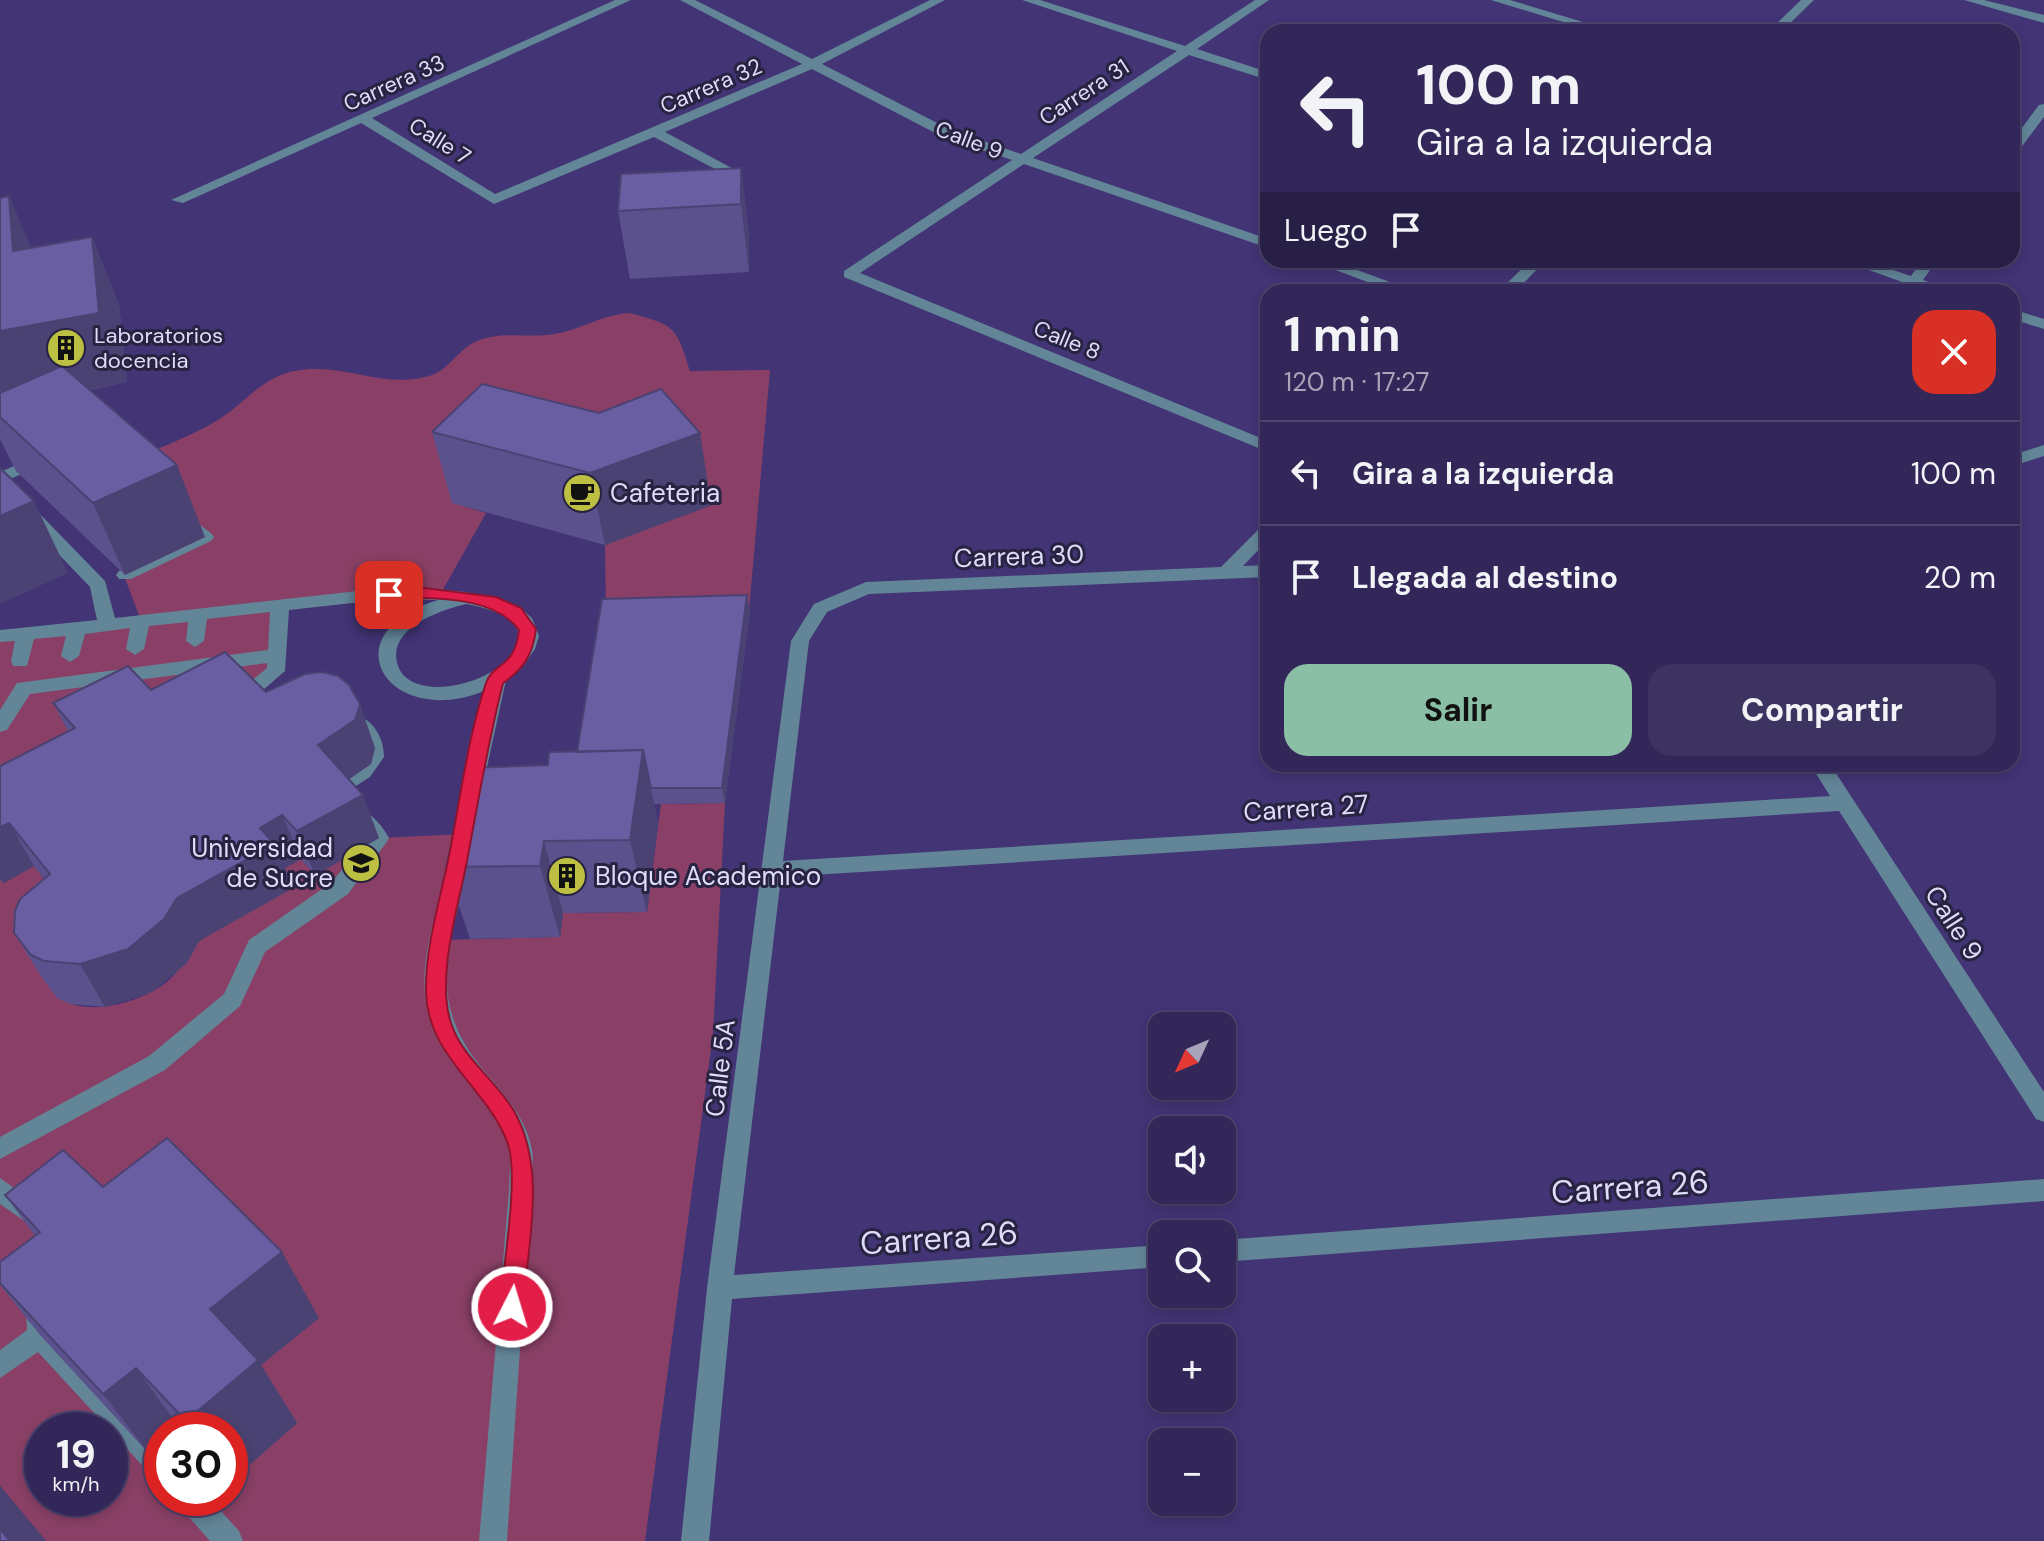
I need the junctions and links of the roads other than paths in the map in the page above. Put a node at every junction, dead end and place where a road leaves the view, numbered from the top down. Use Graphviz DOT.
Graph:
graph roads {
  1 [pos="625,0"];
  2 [pos="686,0"];
  3 [pos="939,0"];
  4 [pos="1028,0"];
  5 [pos="1263,0"];
  6 [pos="1497,0"];
  7 [pos="1808,0"];
  8 [pos="1970,0"];
  9 [pos="2044,19"];
  10 [pos="1582,24"];
  11 [pos="1782,24"];
  12 [pos="1186,51"];
  13 [pos="811,65"];
  14 [pos="1260,74"];
  15 [pos="2044,108"];
  16 [pos="364,119"];
  17 [pos="655,132"];
  18 [pos="2020,140"];
  19 [pos="1022,159"];
  20 [pos="734,175"];
  21 [pos="178,200"];
  22 [pos="494,200"];
  23 [pos="1260,241"];
  24 [pos="1339,268"];
  25 [pos="1531,268"];
  26 [pos="1866,268"];
  27 [pos="849,274"];
  28 [pos="1386,284"];
  29 [pos="1514,284"];
  30 [pos="1903,284"];
  31 [pos="2020,316"];
  32 [pos="2044,324"];
  33 [pos="1260,444"];
  34 [pos="2044,450"];
  35 [pos="54,454"];
  36 [pos="2020,458"];
  37 [pos="8,490"];
  38 [pos="170,505"];
  39 [pos="1260,538"];
  40 [pos="1260,572"];
  41 [pos="1225,574"];
  42 [pos="125,575"];
  43 [pos="460,599"];
  44 [pos="280,605"];
  45 [pos="820,608"];
  46 [pos="198,615"];
  47 [pos="141,621"];
  48 [pos="107,625"];
  49 [pos="77,628"];
  50 [pos="26,634"];
  51 [pos="0,636"];
  52 [pos="195,641"];
  53 [pos="135,649"];
  54 [pos="277,655"];
  55 [pos="70,656"];
  56 [pos="20,661"];
  57 [pos="496,680"];
  58 [pos="263,716"];
  59 [pos="330,717"];
  60 [pos="0,725"];
  61 [pos="1825,772"];
  62 [pos="1842,803"];
  63 [pos="470,809"];
  64 [pos="462,848"];
  65 [pos="774,870"];
  66 [pos="2044,1112"];
  67 [pos="0,1149"];
  68 [pos="0,1189"];
  69 [pos="2044,1190"];
  70 [pos="36,1234"];
  71 [pos="1236,1250"];
  72 [pos="1148,1257"];
  73 [pos="720,1288"];
  74 [pos="38,1292"];
  75 [pos="40,1335"];
  76 [pos="0,1366"];
  77 [pos="144,1448"];
  78 [pos="207,1516"];
  79 [pos="229,1541"];
  80 [pos="493,1541"];
  81 [pos="695,1541"];
  1 -- 16 [label="street, Carrera 33"];
  2 -- 13 [label="street, Calle 9"];
  3 -- 13 [label="street, Carrera 32"];
  4 -- 12 [label="street"];
  5 -- 12 [label="street, Carrera 31"];
  6 -- 10 [label="street"];
  7 -- 11 [label="street"];
  8 -- 9 [label="street"];
  12 -- 14 [label="street"];
  12 -- 19 [label="street, Carrera 31"];
  13 -- 17 [label="street, Carrera 32"];
  13 -- 19 [label="street, Calle 9"];
  15 -- 18 [label="street"];
  16 -- 21 [label="street, Carrera 33"];
  16 -- 22 [label="street, Calle 7"];
  17 -- 20 [label="street"];
  17 -- 22 [label="street, Carrera 32"];
  19 -- 23 [label="street, Calle 9"];
  19 -- 27 [label="street, Carrera 31"];
  24 -- 28 [label="street"];
  25 -- 29 [label="street"];
  26 -- 30 [label="street"];
  27 -- 33 [label="street, Calle 8"];
  31 -- 32 [label="street"];
  34 -- 36 [label="street"];
  35 -- 37 [label="street"];
  37 -- 48 [label="street"];
  38 -- 42 [label="street"];
  39 -- 41 [label="street"];
  40 -- 41 [label="street, Carrera 30"];
  41 -- 45 [label="street, Carrera 30"];
  43 -- 44 [label="street"];
  43 -- 57 [label="street"];
  43 -- 57 [label="street"];
  44 -- 46 [label="street"];
  44 -- 54 [label="street"];
  45 -- 65 [label="street, Calle 5A"];
  46 -- 47 [label="street"];
  46 -- 52 [label="street"];
  47 -- 48 [label="street"];
  47 -- 53 [label="street"];
  48 -- 49 [label="street"];
  49 -- 50 [label="street"];
  49 -- 55 [label="street"];
  50 -- 51 [label="street"];
  50 -- 56 [label="street"];
  54 -- 58 [label="street"];
  54 -- 60 [label="street"];
  57 -- 63 [label="street"];
  59 -- 67 [label="street"];
  61 -- 62 [label="street, Calle 9"];
  62 -- 65 [label="street, Carrera 27"];
  62 -- 66 [label="street, Calle 9"];
  64 -- 80 [label="street"];
  65 -- 73 [label="street, Calle 5A"];
  68 -- 70 [label="street"];
  69 -- 71 [label="street, Carrera 26"];
  72 -- 73 [label="street, Carrera 26"];
  73 -- 81 [label="street, Calle 5A"];
  74 -- 75 [label="street"];
  75 -- 76 [label="street"];
  75 -- 77 [label="street"];
  78 -- 79 [label="street"];
}
